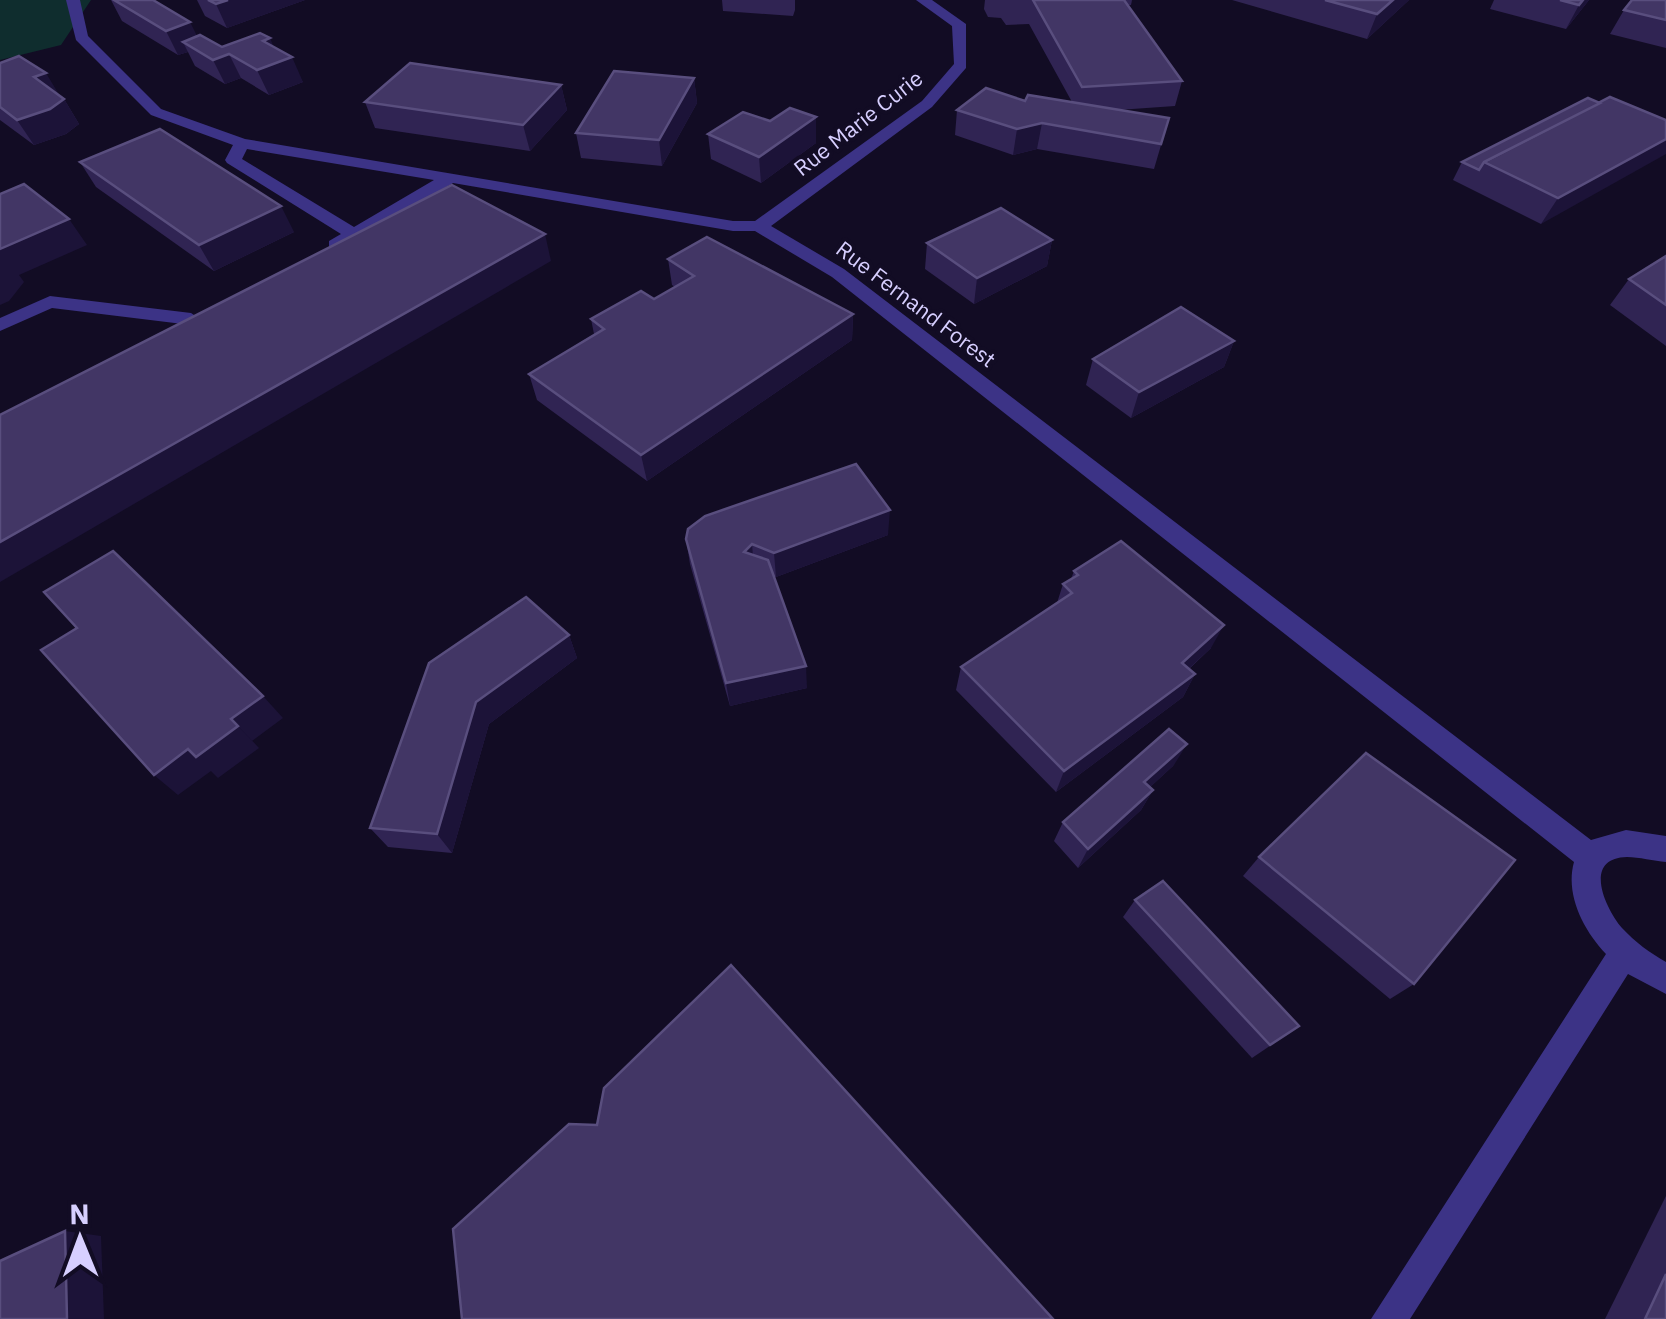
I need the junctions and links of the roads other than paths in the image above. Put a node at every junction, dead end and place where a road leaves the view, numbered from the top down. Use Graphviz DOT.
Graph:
graph roads {
  1 [pos="73,0"];
  2 [pos="923,0"];
  3 [pos="242,142"];
  4 [pos="452,177"];
  5 [pos="759,226"];
  6 [pos="355,235"];
  7 [pos="322,252"];
  8 [pos="0,325"];
  9 [pos="156,336"];
  10 [pos="1666,849"];
  11 [pos="1592,858"];
  12 [pos="1623,954"];
  13 [pos="1666,980"];
  14 [pos="1389,1319"];
  1 -- 3 [label="street, Rue Fernand Forest"];
  2 -- 5 [label="street, Rue Marie Curie"];
  3 -- 4 [label="street, Rue Fernand Forest"];
  3 -- 6 [label="street"];
  4 -- 5 [label="street, Rue Fernand Forest"];
  4 -- 6 [label="street"];
  5 -- 11 [label="street, Rue Fernand Forest"];
  6 -- 7 [label="street"];
  8 -- 9 [label="street"];
  10 -- 11 [label="street"];
  11 -- 12 [label="street"];
  12 -- 13 [label="street"];
  12 -- 14 [label="street"];
}
